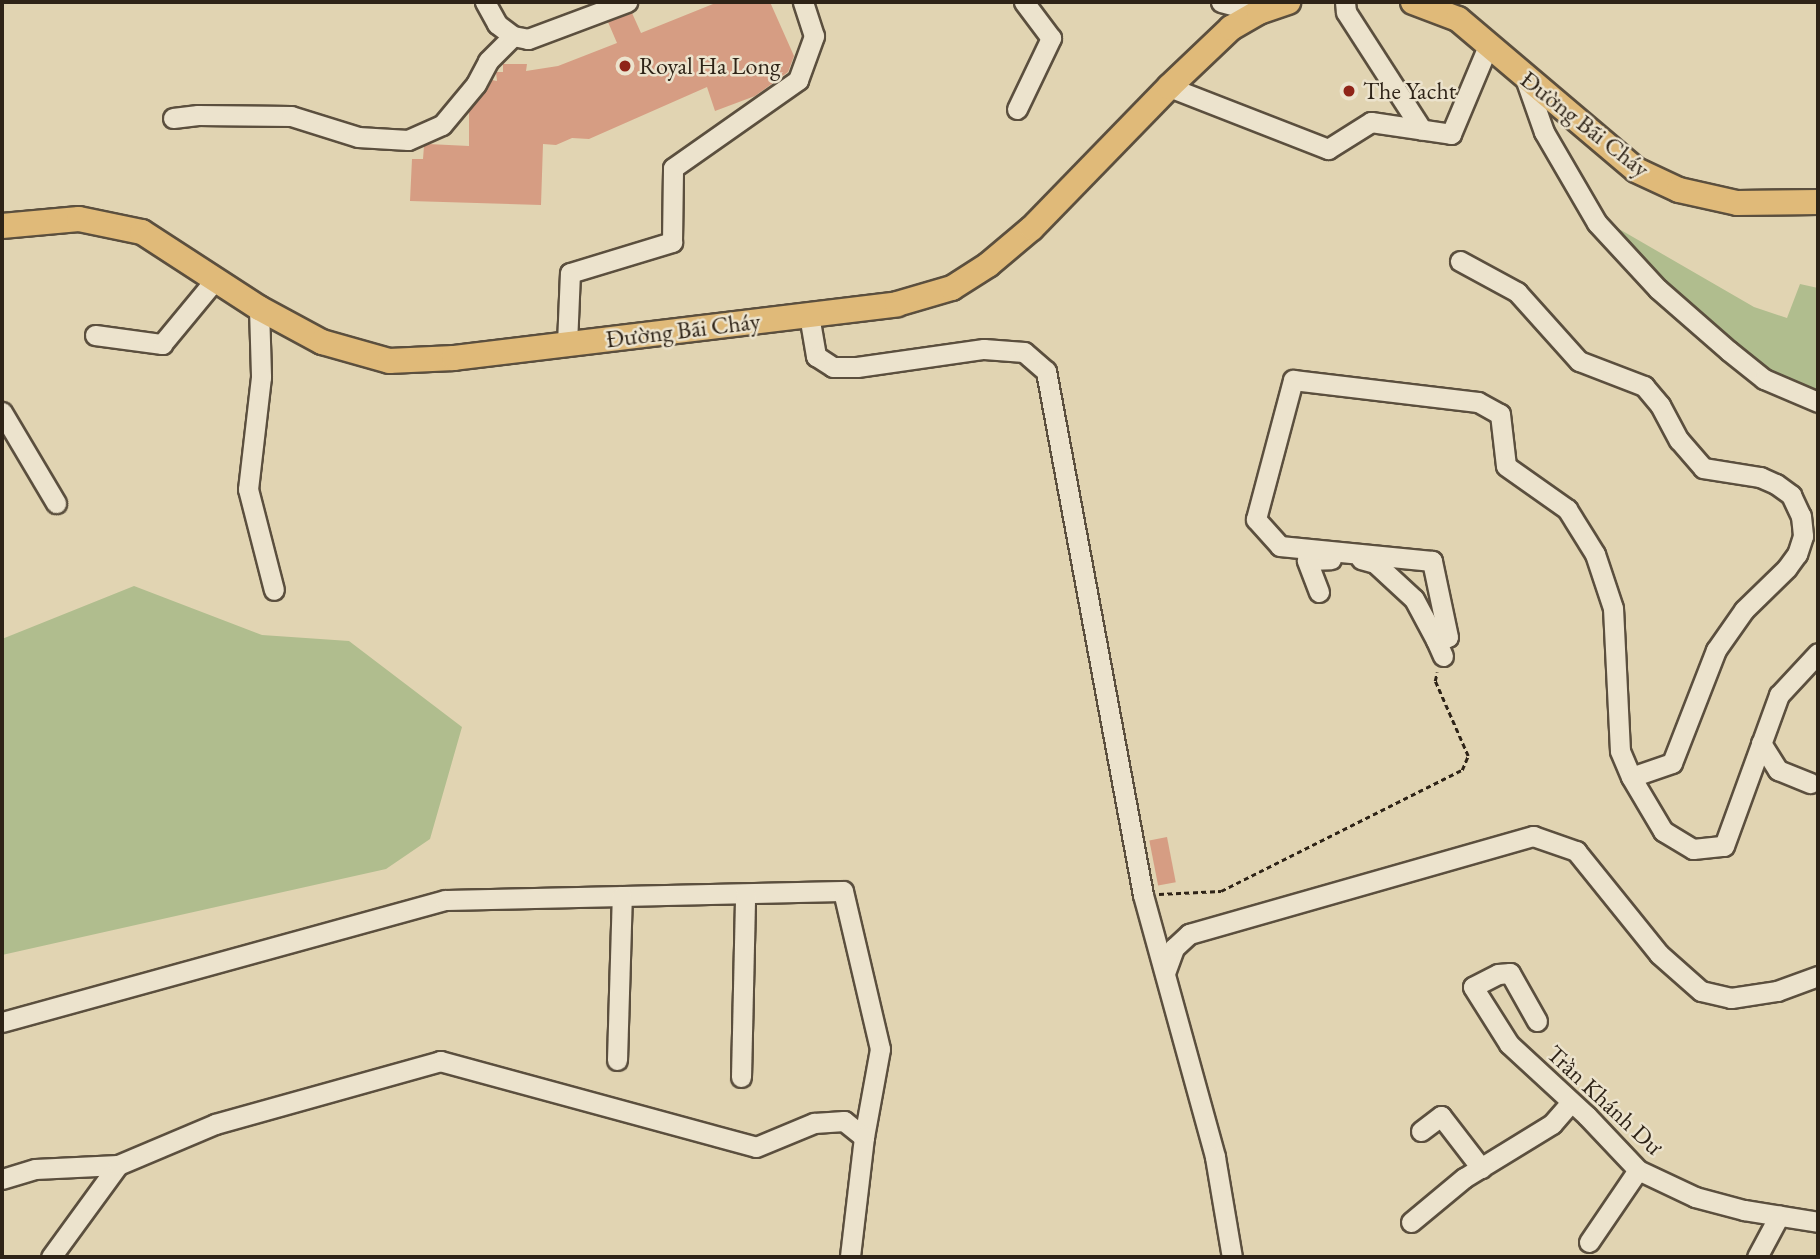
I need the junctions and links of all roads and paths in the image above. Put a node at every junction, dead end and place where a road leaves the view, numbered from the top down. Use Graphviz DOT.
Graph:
graph roads {
  1 [pos="485,2"];
  2 [pos="627,2"];
  3 [pos="803,2"];
  4 [pos="1024,2"];
  5 [pos="1222,2"];
  6 [pos="1287,2"];
  7 [pos="1345,2"];
  8 [pos="1413,2"];
  9 [pos="1259,12"];
  10 [pos="513,36"];
  11 [pos="1488,46"];
  12 [pos="1525,78"];
  13 [pos="1169,87"];
  14 [pos="1017,109"];
  15 [pos="173,118"];
  16 [pos="1422,130"];
  17 [pos="1818,202"];
  18 [pos="2,226"];
  19 [pos="1460,261"];
  20 [pos="215,280"];
  21 [pos="259,308"];
  22 [pos="809,315"];
  23 [pos="94,335"];
  24 [pos="567,344"];
  25 [pos="1818,402"];
  26 [pos="2,412"];
  27 [pos="56,503"];
  28 [pos="1302,554"];
  29 [pos="274,590"];
  30 [pos="1319,592"];
  31 [pos="1440,648"];
  32 [pos="1818,653"];
  33 [pos="1762,743"];
  34 [pos="1631,777"];
  35 [pos="1810,783"];
  36 [pos="745,894"];
  37 [pos="1143,895"];
  38 [pos="622,896"];
  39 [pos="1165,973"];
  40 [pos="1818,976"];
  41 [pos="1537,1021"];
  42 [pos="2,1022"];
  43 [pos="617,1060"];
  44 [pos="741,1077"];
  45 [pos="1571,1102"];
  46 [pos="1421,1131"];
  47 [pos="864,1137"];
  48 [pos="118,1165"];
  49 [pos="1481,1168"];
  50 [pos="1638,1170"];
  51 [pos="2,1179"];
  52 [pos="1779,1216"];
  53 [pos="1411,1222"];
  54 [pos="1818,1222"];
  55 [pos="1589,1242"];
  56 [pos="51,1257"];
  57 [pos="850,1257"];
  58 [pos="1232,1257"];
  59 [pos="1756,1257"];
  1 -- 10 [label="street"];
  2 -- 10 [label="street"];
  3 -- 24 [label="street"];
  4 -- 14 [label="street"];
  5 -- 9 [label="street"];
  6 -- 9 [label="main road, Đường Bãi Cháy"];
  7 -- 16 [label="street"];
  8 -- 11 [label="main road, Đường Bãi Cháy"];
  9 -- 13 [label="main road, Đường Bãi Cháy"];
  10 -- 15 [label="street"];
  11 -- 12 [label="main road, Đường Bãi Cháy"];
  11 -- 16 [label="street"];
  12 -- 17 [label="main road, Đường Bãi Cháy"];
  12 -- 25 [label="street"];
  13 -- 16 [label="street"];
  13 -- 22 [label="main road, Đường Bãi Cháy"];
  18 -- 20 [label="main road, Đường Bãi Cháy"];
  19 -- 34 [label="street"];
  20 -- 21 [label="main road, Đường Bãi Cháy"];
  20 -- 23 [label="street"];
  21 -- 24 [label="main road, Đường Bãi Cháy"];
  21 -- 29 [label="street"];
  22 -- 24 [label="main road, Đường Bãi Cháy"];
  22 -- 37 [label="street"];
  26 -- 27 [label="street"];
  28 -- 30 [label="street"];
  28 -- 31 [label="street"];
  28 -- 31 [label="street"];
  28 -- 34 [label="street"];
  31 -- 37 [label="path"];
  32 -- 33 [label="street"];
  33 -- 34 [label="street"];
  33 -- 35 [label="street"];
  36 -- 38 [label="street"];
  36 -- 44 [label="street"];
  36 -- 47 [label="street"];
  37 -- 39 [label="street"];
  38 -- 42 [label="street"];
  38 -- 43 [label="street"];
  39 -- 40 [label="street"];
  39 -- 58 [label="street"];
  41 -- 45 [label="street, Trần Khánh Dư"];
  45 -- 49 [label="street"];
  45 -- 50 [label="street, Trần Khánh Dư"];
  46 -- 49 [label="street"];
  47 -- 48 [label="street"];
  47 -- 57 [label="street"];
  48 -- 51 [label="street"];
  48 -- 56 [label="street"];
  49 -- 53 [label="street"];
  50 -- 52 [label="street, Trần Khánh Dư"];
  50 -- 55 [label="street"];
  52 -- 54 [label="street, Trần Khánh Dư"];
  52 -- 59 [label="street"];
}
